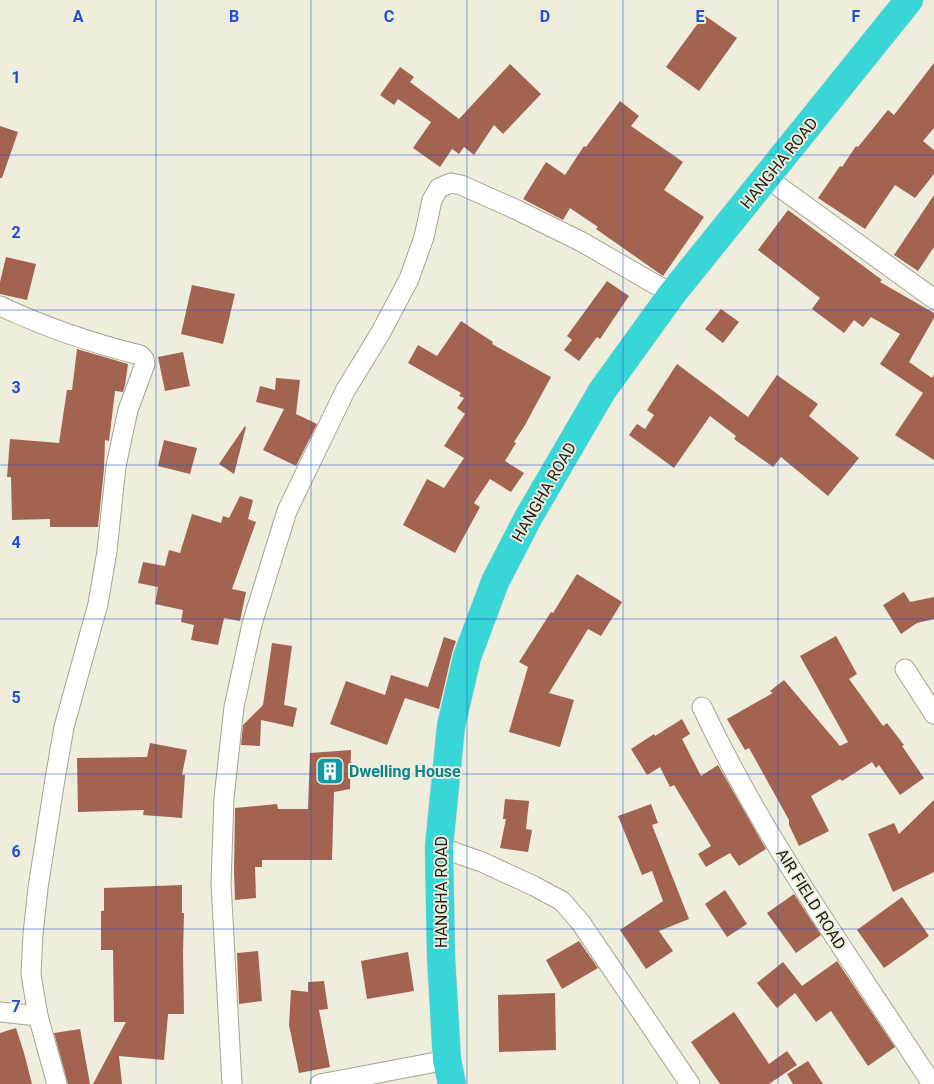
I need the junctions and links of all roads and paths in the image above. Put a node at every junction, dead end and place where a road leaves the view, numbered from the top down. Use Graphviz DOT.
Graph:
graph roads {
  1 [pos="909,0"];
  2 [pos="768,178"];
  3 [pos="672,294"];
  4 [pos="934,298"];
  5 [pos="0,306"];
  6 [pos="906,669"];
  7 [pos="702,707"];
  8 [pos="934,714"];
  9 [pos="439,847"];
  10 [pos="0,1012"];
  11 [pos="38,1016"];
  12 [pos="449,1072"];
  13 [pos="56,1084"];
  14 [pos="232,1084"];
  15 [pos="320,1084"];
  16 [pos="690,1084"];
  17 [pos="932,1084"];
  1 -- 2 [label="highway, HANGHA ROAD"];
  2 -- 3 [label="highway, HANGHA ROAD"];
  2 -- 4 [label="street"];
  3 -- 9 [label="highway, HANGHA ROAD"];
  3 -- 14 [label="street"];
  5 -- 11 [label="street"];
  6 -- 8 [label="street"];
  7 -- 17 [label="street, AIR FIELD ROAD"];
  9 -- 12 [label="highway, HANGHA ROAD"];
  9 -- 16 [label="street"];
  10 -- 11 [label="street"];
  11 -- 13 [label="street"];
  12 -- 15 [label="street"];
}
